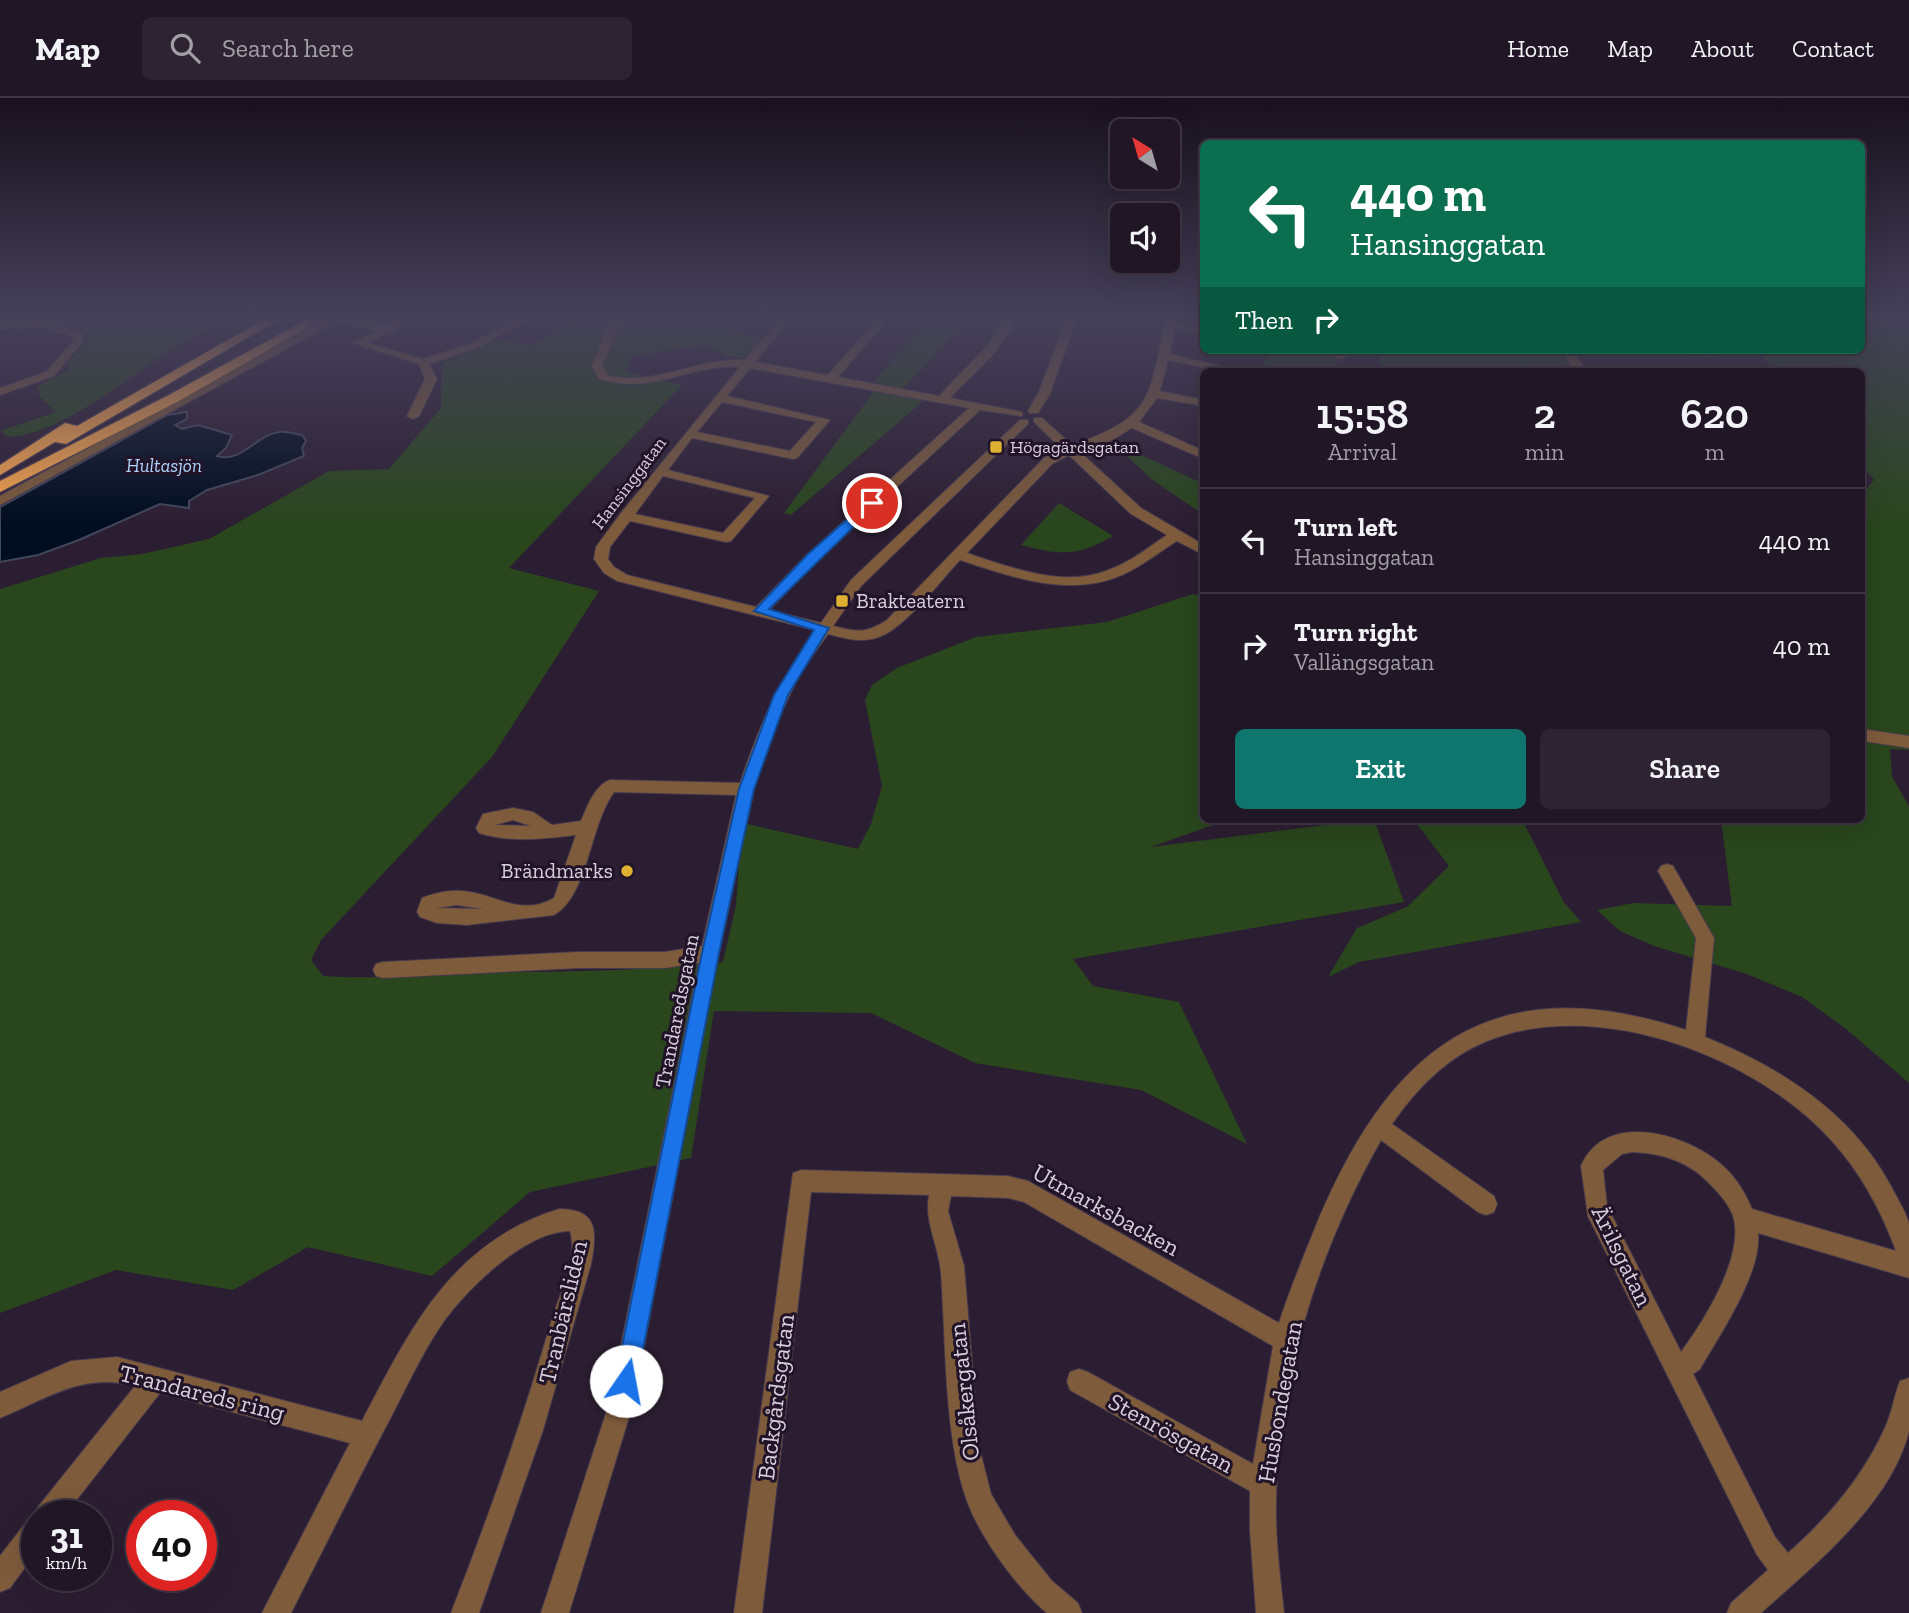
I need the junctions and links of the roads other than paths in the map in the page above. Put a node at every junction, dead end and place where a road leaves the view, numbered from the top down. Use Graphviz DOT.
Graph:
graph roads {
  1 [pos="18,386"];
  2 [pos="136,386"];
  3 [pos="159,386"];
  4 [pos="173,386"];
  5 [pos="196,386"];
  6 [pos="211,386"];
  7 [pos="428,386"];
  8 [pos="729,386"];
  9 [pos="869,386"];
  10 [pos="954,386"];
  11 [pos="1048,386"];
  12 [pos="1157,386"];
  13 [pos="0,392"];
  14 [pos="1155,394"];
  15 [pos="718,398"];
  16 [pos="943,399"];
  17 [pos="1200,402"];
  18 [pos="978,406"];
  19 [pos="413,416"];
  20 [pos="1028,417"];
  21 [pos="1133,424"];
  22 [pos="689,434"];
  23 [pos="1072,449"];
  24 [pos="1200,453"];
  25 [pos="0,471"];
  26 [pos="660,472"];
  27 [pos="0,478"];
  28 [pos="0,487"];
  29 [pos="0,501"];
  30 [pos="626,516"];
  31 [pos="1175,536"];
  32 [pos="1200,549"];
  33 [pos="959,555"];
  34 [pos="760,611"];
  35 [pos="822,628"];
  36 [pos="1865,736"];
  37 [pos="1909,743"];
  38 [pos="746,789"];
  39 [pos="588,827"];
  40 [pos="547,830"];
  41 [pos="1667,871"];
  42 [pos="507,912"];
  43 [pos="710,953"];
  44 [pos="383,970"];
  45 [pos="1695,1041"];
  46 [pos="1378,1126"];
  47 [pos="801,1181"];
  48 [pos="942,1184"];
  49 [pos="1486,1205"];
  50 [pos="1746,1218"];
  51 [pos="1909,1255"];
  52 [pos="1909,1266"];
  53 [pos="1286,1340"];
  54 [pos="1678,1370"];
  55 [pos="154,1381"];
  56 [pos="1079,1381"];
  57 [pos="1909,1390"];
  58 [pos="0,1406"];
  59 [pos="368,1435"];
  60 [pos="1264,1484"];
  61 [pos="60,1500"];
  62 [pos="21,1550"];
  63 [pos="1786,1571"];
  64 [pos="0,1578"];
  65 [pos="276,1613"];
  66 [pos="465,1613"];
  67 [pos="555,1613"];
  68 [pos="748,1613"];
  69 [pos="1068,1613"];
  70 [pos="1270,1613"];
  71 [pos="1741,1613"];
  1 -- 13 [label="street"];
  2 -- 25 [label="highway"];
  3 -- 27 [label="highway"];
  4 -- 28 [label="highway"];
  5 -- 28 [label="highway"];
  6 -- 29 [label="street"];
  7 -- 19 [label="street"];
  8 -- 15 [label="street, Hansinggatan"];
  9 -- 16 [label="street"];
  10 -- 16 [label="street"];
  11 -- 20 [label="street, Trandaredsgatan"];
  12 -- 14 [label="street"];
  14 -- 17 [label="street"];
  14 -- 21 [label="street"];
  15 -- 22 [label="street, Hansinggatan"];
  15 -- 22 [label="street"];
  16 -- 18 [label="street"];
  18 -- 20 [label="street"];
  18 -- 34 [label="street"];
  20 -- 23 [label="street"];
  20 -- 35 [label="street, Trandaredsgatan"];
  21 -- 23 [label="street, Hansinggatan"];
  21 -- 24 [label="street"];
  22 -- 26 [label="street, Hansinggatan"];
  23 -- 31 [label="street"];
  23 -- 33 [label="street, Hansinggatan"];
  26 -- 30 [label="street, Hansinggatan"];
  26 -- 30 [label="street"];
  30 -- 34 [label="street, Hansinggatan"];
  31 -- 32 [label="street"];
  31 -- 33 [label="street"];
  33 -- 35 [label="street, Hansinggatan"];
  34 -- 35 [label="street, Hansinggatan"];
  35 -- 38 [label="street, Trandaredsgatan"];
  36 -- 37 [label="street"];
  38 -- 39 [label="street"];
  38 -- 43 [label="street, Trandaredsgatan"];
  39 -- 40 [label="street"];
  39 -- 42 [label="street"];
  41 -- 45 [label="street"];
  43 -- 44 [label="street"];
  43 -- 67 [label="street, Trandaredsgatan"];
  45 -- 46 [label="street, Husbondegatan"];
  45 -- 51 [label="street, Husbondegatan"];
  46 -- 49 [label="street"];
  46 -- 53 [label="street, Husbondegatan"];
  47 -- 48 [label="street, Utmarksbacken"];
  47 -- 68 [label="street, Backgårdsgatan"];
  48 -- 53 [label="street, Utmarksbacken"];
  48 -- 69 [label="street, Olsåkergatan"];
  50 -- 52 [label="street"];
  50 -- 54 [label="street"];
  50 -- 54 [label="street, Ärilsgatan"];
  53 -- 60 [label="street, Husbondegatan"];
  54 -- 63 [label="street, Ärilsgatan"];
  55 -- 58 [label="street, Trandareds ring"];
  55 -- 59 [label="street, Trandareds ring"];
  55 -- 61 [label="street"];
  56 -- 60 [label="street, Stenrösgatan"];
  57 -- 63 [label="street"];
  59 -- 65 [label="street, Tranbärsliden"];
  59 -- 66 [label="street, Tranbärsliden"];
  60 -- 70 [label="street, Husbondegatan"];
  62 -- 64 [label="street"];
  63 -- 71 [label="street"];
}
